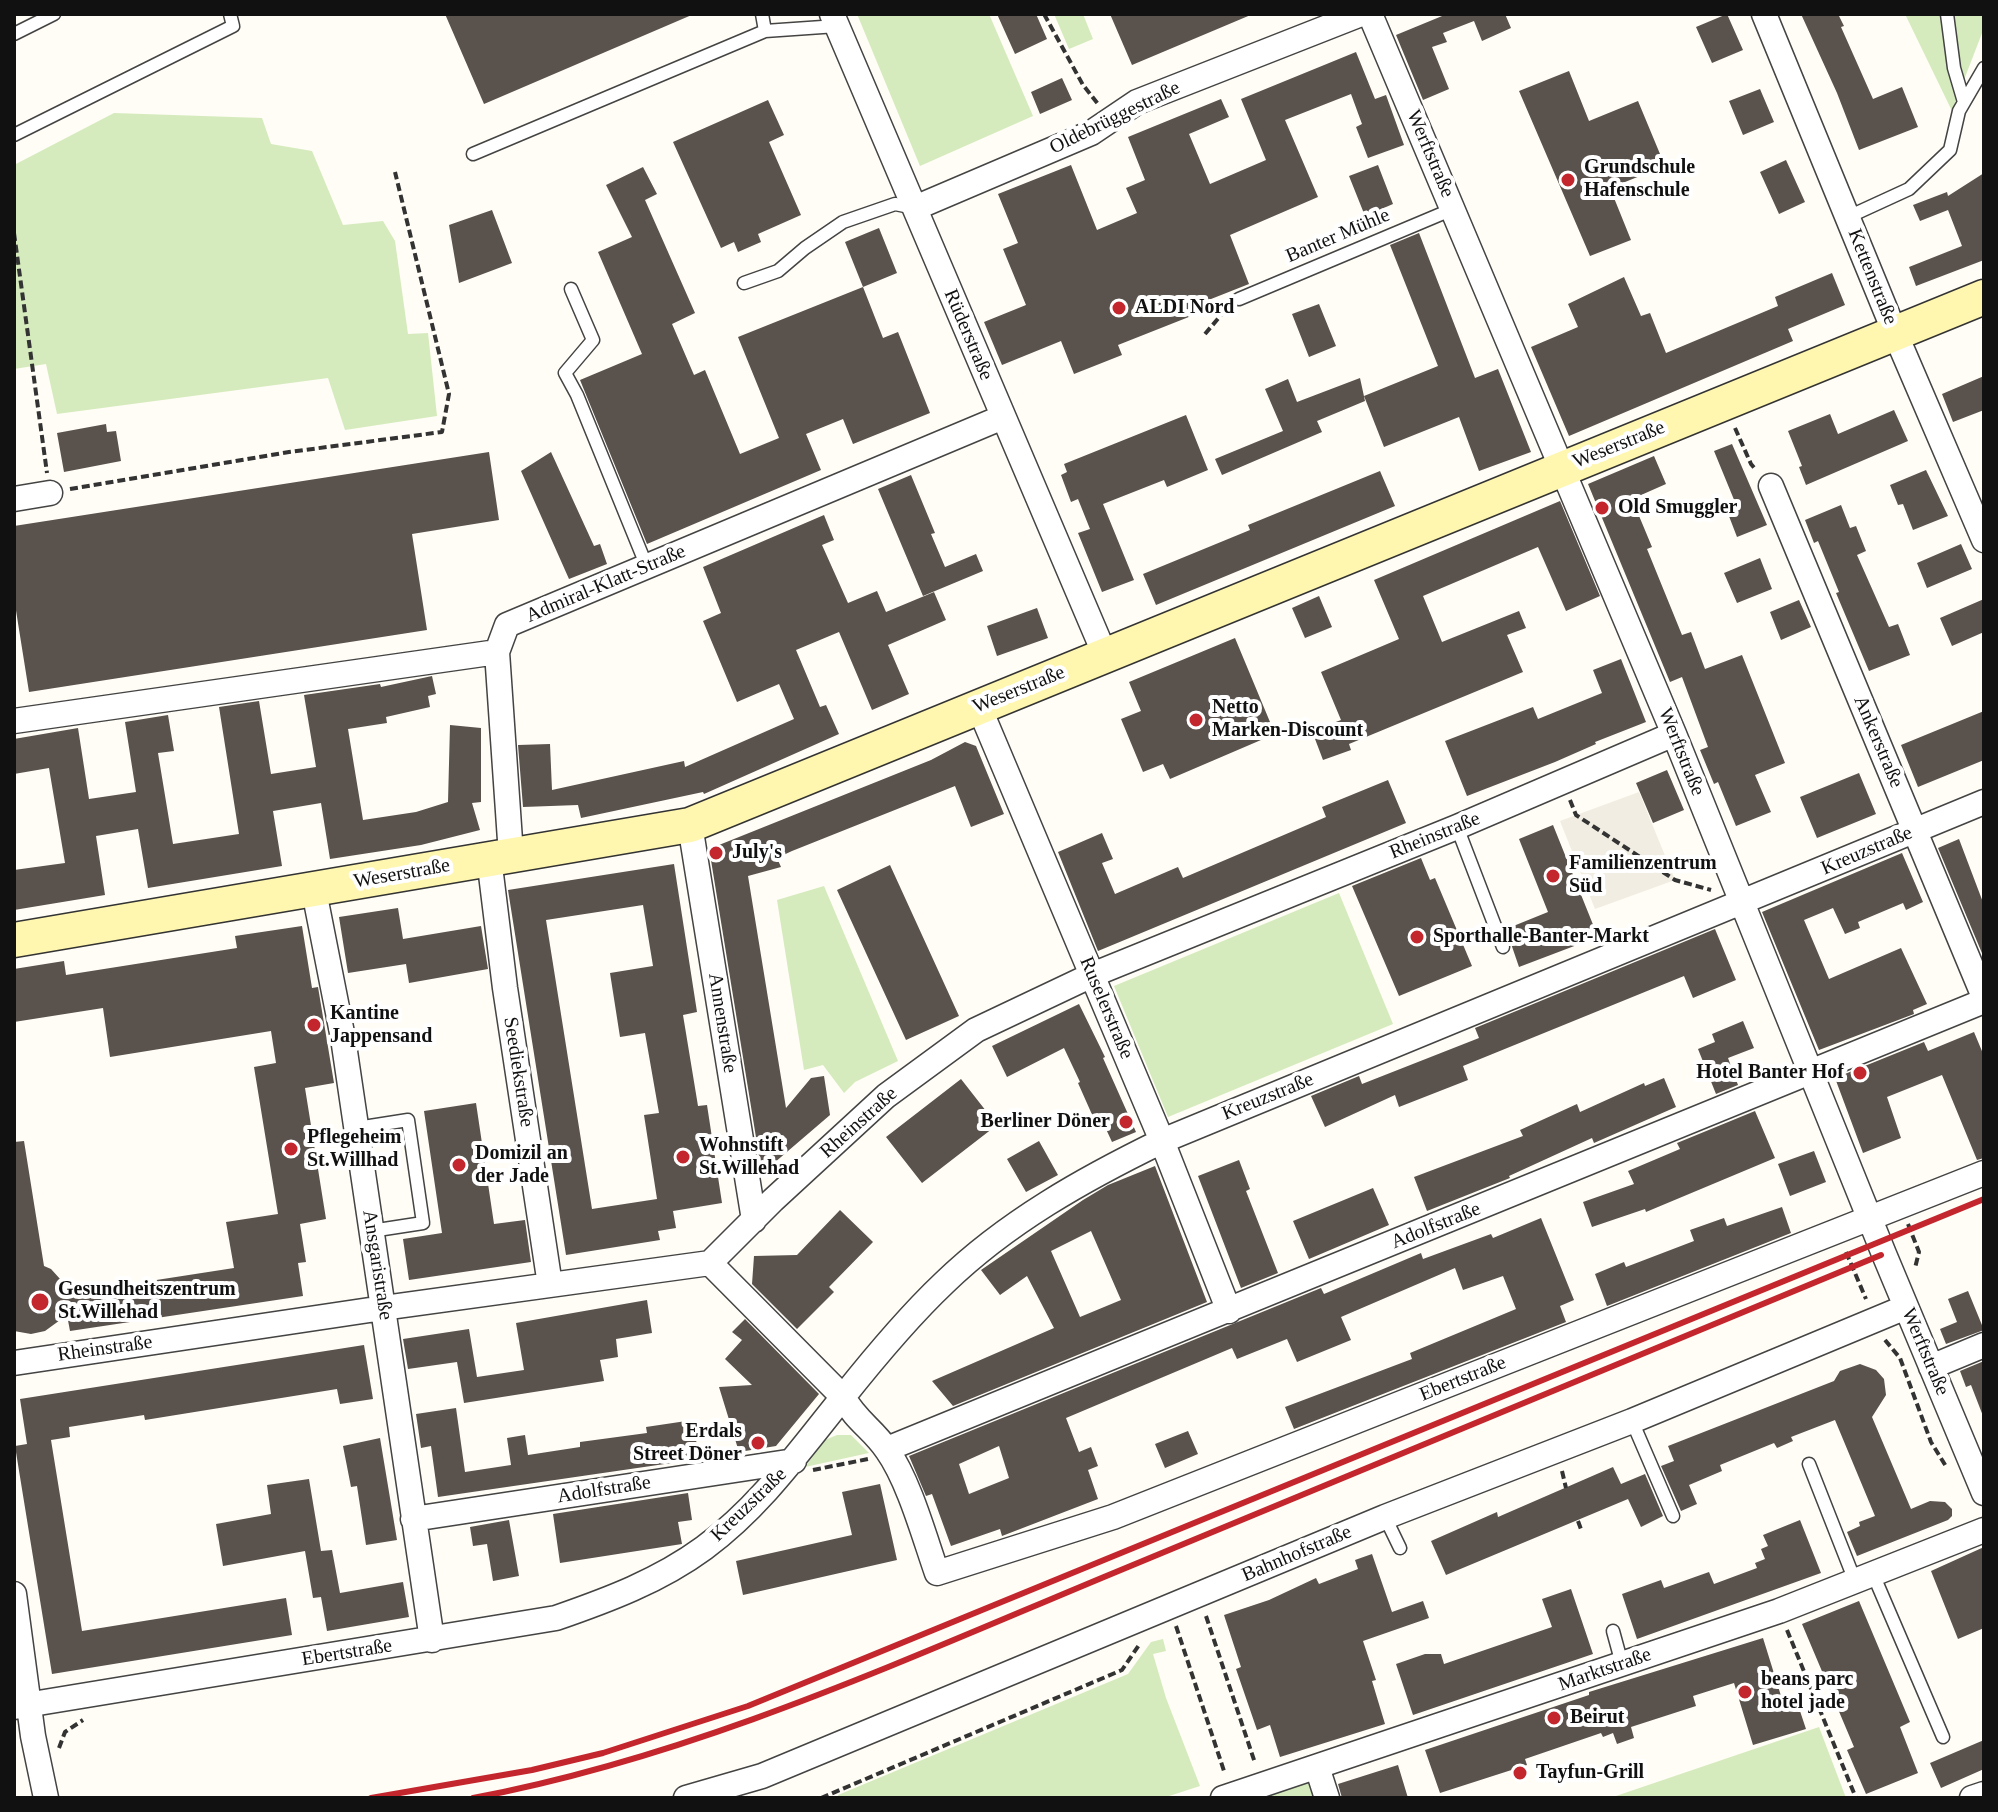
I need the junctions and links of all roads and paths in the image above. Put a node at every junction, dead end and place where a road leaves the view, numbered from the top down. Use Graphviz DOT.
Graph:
graph roads {
  1 [pos="54,14"];
  2 [pos="762,14"];
  3 [pos="1044,14"];
  4 [pos="1361,14"];
  5 [pos="1370,14"];
  6 [pos="1764,14"];
  7 [pos="1947,14"];
  8 [pos="231,20"];
  9 [pos="835,20"];
  10 [pos="765,31"];
  11 [pos="14,34"];
  12 [pos="1984,68"];
  13 [pos="1964,102"];
  14 [pos="1111,119"];
  15 [pos="14,135"];
  16 [pos="473,154"];
  17 [pos="395,172"];
  18 [pos="915,208"];
  19 [pos="1453,209"];
  20 [pos="1848,217"];
  21 [pos="14,233"];
  22 [pos="744,283"];
  23 [pos="571,289"];
  24 [pos="1984,297"];
  25 [pos="1239,299"];
  26 [pos="1895,333"];
  27 [pos="1205,334"];
  28 [pos="1725,403"];
  29 [pos="1003,417"];
  30 [pos="1563,468"];
  31 [pos="1771,486"];
  32 [pos="50,493"];
  33 [pos="14,499"];
  34 [pos="1984,540"];
  35 [pos="647,567"];
  36 [pos="497,652"];
  37 [pos="1105,655"];
  38 [pos="979,707"];
  39 [pos="14,721"];
  40 [pos="1674,734"];
  41 [pos="1563,782"];
  42 [pos="1984,802"];
  43 [pos="690,825"];
  44 [pos="1457,827"];
  45 [pos="1915,831"];
  46 [pos="500,857"];
  47 [pos="1717,883"];
  48 [pos="314,891"];
  49 [pos="1743,903"];
  50 [pos="14,940"];
  51 [pos="1503,947"];
  52 [pos="1092,975"];
  53 [pos="1984,999"];
  54 [pos="1810,1071"];
  55 [pos="357,1128"];
  56 [pos="1162,1141"];
  57 [pos="1984,1173"];
  58 [pos="1901,1206"];
  59 [pos="1869,1218"];
  60 [pos="754,1220"];
  61 [pos="371,1231"];
  62 [pos="1837,1231"];
  63 [pos="710,1263"];
  64 [pos="1914,1275"];
  65 [pos="550,1285"];
  66 [pos="1906,1307"];
  67 [pos="383,1308"];
  68 [pos="1229,1311"];
  69 [pos="1875,1320"];
  70 [pos="1984,1345"];
  71 [pos="1900,1358"];
  72 [pos="14,1363"];
  73 [pos="1931,1367"];
  74 [pos="843,1397"];
  75 [pos="1632,1421"];
  76 [pos="887,1449"];
  77 [pos="794,1461"];
  78 [pos="1809,1464"];
  79 [pos="1984,1493"];
  80 [pos="1673,1516"];
  81 [pos="1385,1517"];
  82 [pos="413,1519"];
  83 [pos="1578,1521"];
  84 [pos="1984,1530"];
  85 [pos="1582,1532"];
  86 [pos="1400,1548"];
  87 [pos="671,1570"];
  88 [pos="1864,1577"];
  89 [pos="14,1594"];
  90 [pos="1199,1595"];
  91 [pos="1779,1611"];
  92 [pos="1165,1627"];
  93 [pos="1613,1631"];
  94 [pos="1145,1637"];
  95 [pos="432,1640"];
  96 [pos="1622,1664"];
  97 [pos="22,1705"];
  98 [pos="93,1716"];
  99 [pos="1943,1737"];
  100 [pos="59,1749"];
  101 [pos="1317,1767"];
  102 [pos="1244,1793"];
  103 [pos="1984,1794"];
  104 [pos="46,1798"];
  105 [pos="686,1798"];
  106 [pos="821,1798"];
  107 [pos="1327,1798"];
  108 [pos="1856,1798"];
  109 [pos="1972,1798"];
  1 -- 11 [label="lane"];
  2 -- 10 [label="lane"];
  3 -- 14 [label="path"];
  4 -- 14 [label="street, Oldebrüggestraße"];
  5 -- 19 [label="street, Werftstraße"];
  6 -- 20 [label="street, Kettenstraße"];
  7 -- 13 [label="lane"];
  8 -- 15 [label="lane"];
  9 -- 10 [label="lane"];
  9 -- 18 [label="street, Rüderstraße"];
  10 -- 16 [label="lane"];
  12 -- 13 [label="lane"];
  13 -- 20 [label="lane"];
  14 -- 18 [label="street, Oldebrüggestraße"];
  17 -- 32 [label="path"];
  18 -- 22 [label="lane"];
  18 -- 29 [label="street, Rüderstraße"];
  19 -- 25 [label="lane, Banter Mühle"];
  19 -- 30 [label="street, Werftstraße"];
  20 -- 26 [label="street, Kettenstraße"];
  21 -- 32 [label="path"];
  23 -- 35 [label="lane"];
  24 -- 26 [label="street, Weserstraße"];
  25 -- 27 [label="path"];
  26 -- 28 [label="street, Weserstraße"];
  26 -- 34 [label="street, Kettenstraße"];
  28 -- 30 [label="street, Weserstraße"];
  28 -- 31 [label="path"];
  29 -- 35 [label="street, Admiral-Klatt-Straße"];
  29 -- 37 [label="street, Rüderstraße"];
  30 -- 37 [label="street, Weserstraße"];
  30 -- 40 [label="street, Werftstraße"];
  31 -- 45 [label="street, Ankerstraße"];
  32 -- 33 [label="street"];
  35 -- 36 [label="street, Admiral-Klatt-Straße"];
  36 -- 39 [label="street"];
  36 -- 46 [label="street, Seediekstraße"];
  37 -- 38 [label="street, Weserstraße"];
  38 -- 43 [label="street, Weserstraße"];
  38 -- 52 [label="street, Ruselerstraße"];
  40 -- 41 [label="street, Rheinstraße"];
  40 -- 49 [label="street, Werftstraße"];
  41 -- 44 [label="street, Rheinstraße"];
  41 -- 47 [label="path"];
  42 -- 45 [label="street, Kreuzstraße"];
  43 -- 46 [label="street, Weserstraße"];
  43 -- 60 [label="street, Annenstraße"];
  44 -- 51 [label="lane"];
  44 -- 52 [label="street, Rheinstraße"];
  45 -- 49 [label="street, Kreuzstraße"];
  45 -- 53 [label="street, Ankerstraße"];
  46 -- 48 [label="street, Weserstraße"];
  46 -- 65 [label="street, Seediekstraße"];
  48 -- 50 [label="street, Weserstraße"];
  48 -- 55 [label="street, Ansgaristraße"];
  49 -- 54 [label="street, Werftstraße"];
  49 -- 56 [label="street, Kreuzstraße"];
  52 -- 56 [label="street, Ruselerstraße"];
  52 -- 60 [label="street, Rheinstraße"];
  53 -- 54 [label="street, Adolfstraße"];
  54 -- 59 [label="street, Werftstraße"];
  54 -- 68 [label="street, Adolfstraße"];
  55 -- 61 [label="street, Ansgaristraße"];
  55 -- 61 [label="lane"];
  56 -- 68 [label="street, Ruselerstraße"];
  56 -- 74 [label="street, Kreuzstraße"];
  57 -- 58 [label="street, Ebertstraße"];
  58 -- 59 [label="street, Ebertstraße"];
  58 -- 64 [label="path"];
  59 -- 62 [label="street, Ebertstraße"];
  59 -- 66 [label="street, Werftstraße"];
  60 -- 63 [label="street, Rheinstraße"];
  61 -- 67 [label="street, Ansgaristraße"];
  62 -- 69 [label="path"];
  62 -- 76 [label="street, Ebertstraße"];
  63 -- 65 [label="street, Rheinstraße"];
  63 -- 74 [label="street"];
  65 -- 67 [label="street, Rheinstraße"];
  66 -- 69 [label="street, Bahnhofstraße"];
  66 -- 73 [label="street, Werftstraße"];
  67 -- 72 [label="street, Rheinstraße"];
  67 -- 82 [label="street, Ansgaristraße"];
  68 -- 76 [label="street, Adolfstraße"];
  69 -- 71 [label="path"];
  69 -- 75 [label="street, Bahnhofstraße"];
  70 -- 73 [label="street"];
  73 -- 79 [label="street, Werftstraße"];
  74 -- 76 [label="street"];
  74 -- 77 [label="street, Kreuzstraße"];
  75 -- 80 [label="lane"];
  75 -- 81 [label="street, Bahnhofstraße"];
  76 -- 77 [label="path"];
  77 -- 82 [label="street, Adolfstraße"];
  77 -- 87 [label="street, Kreuzstraße"];
  78 -- 88 [label="lane"];
  81 -- 86 [label="lane"];
  81 -- 90 [label="street, Bahnhofstraße"];
  82 -- 95 [label="street, Ansgaristraße"];
  83 -- 85 [label="path"];
  84 -- 88 [label="street, Marktstraße"];
  87 -- 95 [label="street, Ebertstraße"];
  88 -- 91 [label="street, Marktstraße"];
  88 -- 99 [label="lane"];
  89 -- 97 [label="street"];
  90 -- 102 [label="path"];
  90 -- 105 [label="street, Bahnhofstraße"];
  91 -- 96 [label="street, Marktstraße"];
  91 -- 108 [label="path"];
  92 -- 102 [label="path"];
  93 -- 96 [label="lane"];
  94 -- 106 [label="path"];
  95 -- 97 [label="street, Ebertstraße"];
  96 -- 101 [label="street, Marktstraße"];
  97 -- 104 [label="street"];
  98 -- 100 [label="path"];
  101 -- 102 [label="street, Marktstraße"];
  101 -- 107 [label="street"];
  103 -- 109 [label="street"];
}
